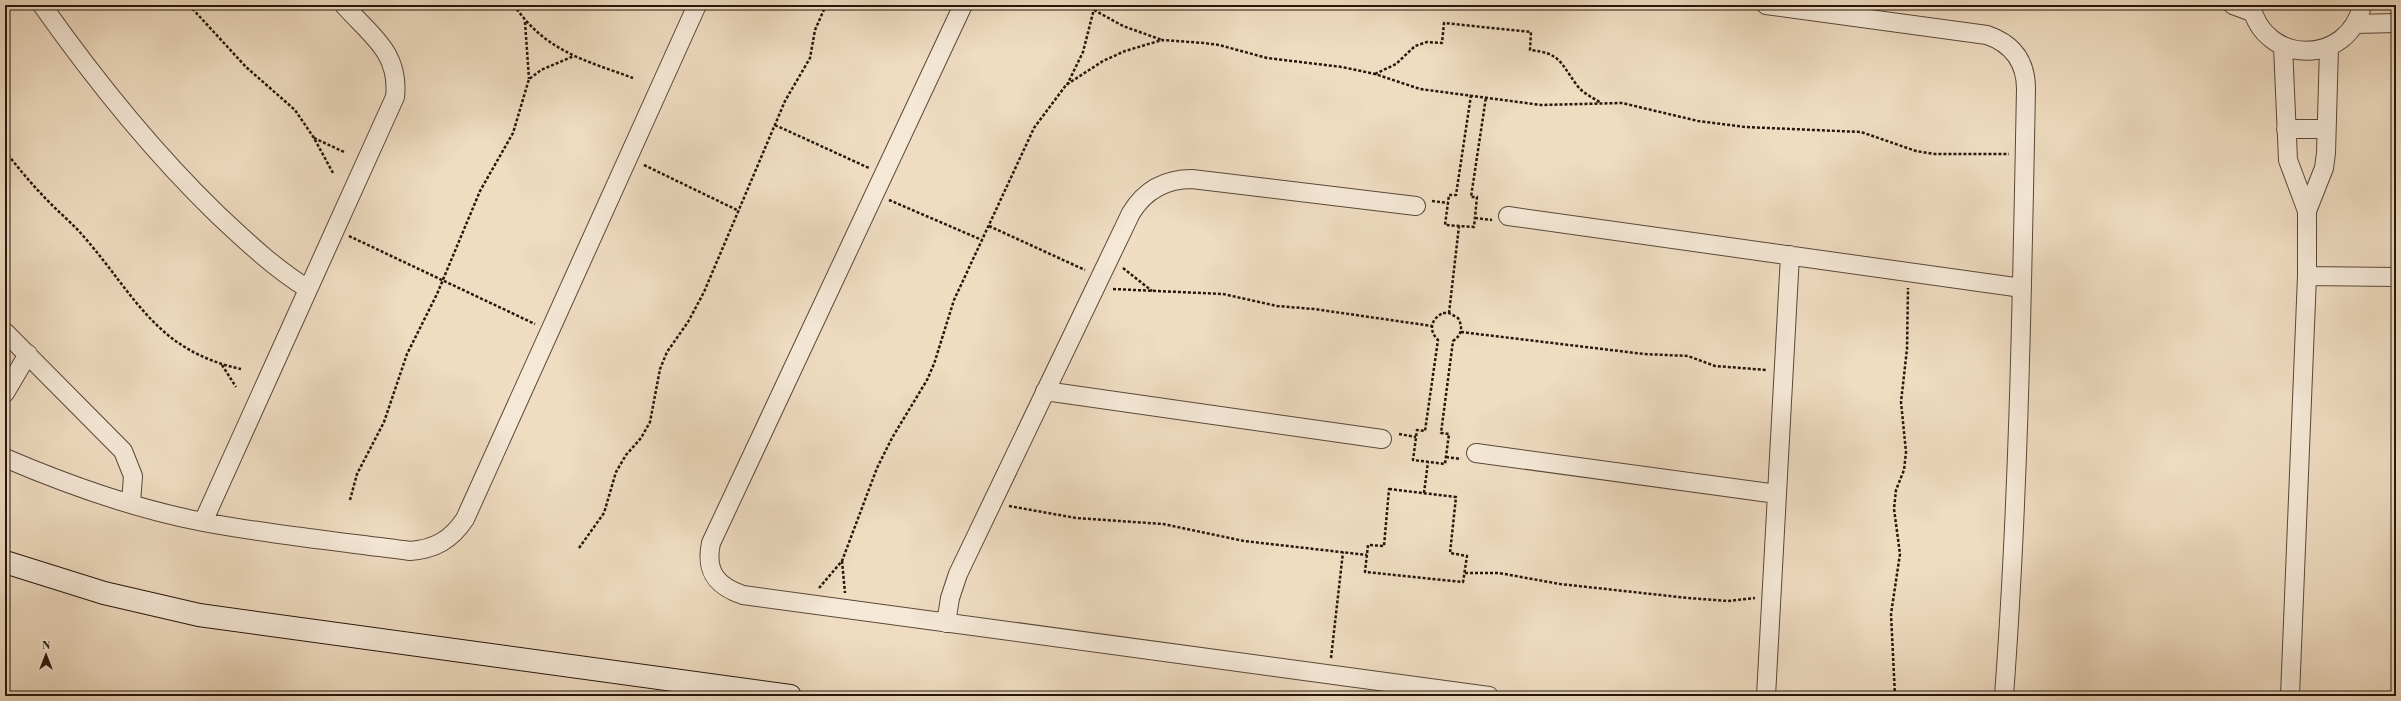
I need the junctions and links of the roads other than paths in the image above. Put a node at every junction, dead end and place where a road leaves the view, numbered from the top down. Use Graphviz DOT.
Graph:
graph roads {
  1 [pos="42,5"];
  2 [pos="344,5"];
  3 [pos="697,5"];
  4 [pos="963,5"];
  5 [pos="1766,5"];
  6 [pos="2233,5"];
  7 [pos="2362,5"];
  8 [pos="2252,8"];
  9 [pos="2396,23"];
  10 [pos="2355,24"];
  11 [pos="2283,46"];
  12 [pos="2329,47"];
  13 [pos="2286,129"];
  14 [pos="2326,129"];
  15 [pos="1416,206"];
  16 [pos="2307,211"];
  17 [pos="1508,216"];
  18 [pos="1790,255"];
  19 [pos="2307,276"];
  20 [pos="2396,277"];
  21 [pos="2022,288"];
  22 [pos="308,289"];
  23 [pos="5,332"];
  24 [pos="28,354"];
  25 [pos="1045,391"];
  26 [pos="5,393"];
  27 [pos="1382,439"];
  28 [pos="1476,453"];
  29 [pos="5,458"];
  30 [pos="1777,494"];
  31 [pos="131,503"];
  32 [pos="203,522"];
  33 [pos="5,562"];
  34 [pos="946,623"];
  35 [pos="790,696"];
  36 [pos="1489,696"];
  37 [pos="1766,696"];
  38 [pos="2004,696"];
  39 [pos="2290,696"];
  1 -- 22 [label="street"];
  2 -- 22 [label="street"];
  3 -- 32 [label="street"];
  4 -- 34 [label="street"];
  5 -- 21 [label="street"];
  6 -- 8 [label="street"];
  7 -- 10 [label="street"];
  8 -- 11 [label="street"];
  9 -- 10 [label="street"];
  10 -- 12 [label="street"];
  11 -- 12 [label="street"];
  11 -- 13 [label="street"];
  12 -- 14 [label="street"];
  13 -- 14 [label="street"];
  13 -- 16 [label="street"];
  14 -- 16 [label="street"];
  15 -- 25 [label="street"];
  16 -- 19 [label="street"];
  17 -- 18 [label="street"];
  18 -- 21 [label="street"];
  18 -- 30 [label="street"];
  19 -- 20 [label="street"];
  19 -- 39 [label="street"];
  21 -- 38 [label="street"];
  22 -- 32 [label="street"];
  23 -- 24 [label="street"];
  24 -- 26 [label="street"];
  24 -- 31 [label="street"];
  25 -- 27 [label="street"];
  25 -- 34 [label="street"];
  28 -- 30 [label="street"];
  29 -- 31 [label="street"];
  30 -- 37 [label="street"];
  31 -- 32 [label="street"];
  33 -- 35 [label="main road"];
  34 -- 36 [label="street"];
}
